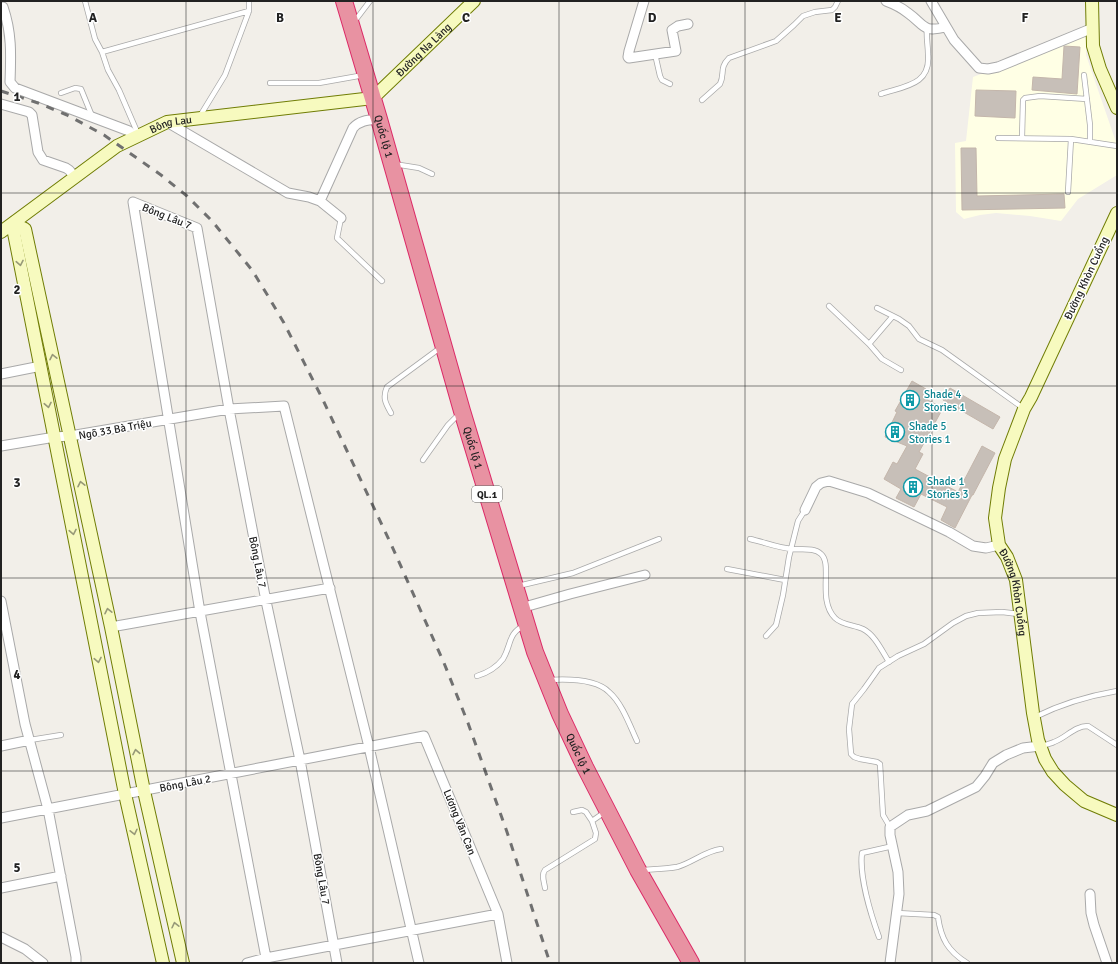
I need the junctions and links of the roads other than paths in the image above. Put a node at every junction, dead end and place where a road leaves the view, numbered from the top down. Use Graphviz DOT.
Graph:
graph roads {
  1 [pos="85,1"];
  2 [pos="249,1"];
  3 [pos="344,1"];
  4 [pos="370,1"];
  5 [pos="474,1"];
  6 [pos="644,1"];
  7 [pos="838,1"];
  8 [pos="886,1"];
  9 [pos="931,1"];
  10 [pos="1092,1"];
  11 [pos="3,8"];
  12 [pos="249,11"];
  13 [pos="688,24"];
  14 [pos="352,25"];
  15 [pos="946,27"];
  16 [pos="927,28"];
  17 [pos="1093,30"];
  18 [pos="102,52"];
  19 [pos="655,54"];
  20 [pos="1084,74"];
  21 [pos="366,75"];
  22 [pos="270,83"];
  23 [pos="670,84"];
  24 [pos="61,93"];
  25 [pos="881,94"];
  26 [pos="372,98"];
  27 [pos="1087,99"];
  28 [pos="702,100"];
  29 [pos="1,104"];
  30 [pos="1117,108"];
  31 [pos="93,118"];
  32 [pos="199,118"];
  33 [pos="379,119"];
  34 [pos="167,122"];
  35 [pos="137,136"];
  36 [pos="998,138"];
  37 [pos="1022,138"];
  38 [pos="1071,139"];
  39 [pos="1090,142"];
  40 [pos="1117,146"];
  41 [pos="390,163"];
  42 [pos="432,174"];
  43 [pos="75,177"];
  44 [pos="1068,192"];
  45 [pos="320,201"];
  46 [pos="1117,213"];
  47 [pos="341,218"];
  48 [pos="16,224"];
  49 [pos="1,232"];
  50 [pos="382,281"];
  51 [pos="829,306"];
  52 [pos="877,308"];
  53 [pos="893,316"];
  54 [pos="869,344"];
  55 [pos="443,345"];
  56 [pos="41,366"];
  57 [pos="901,370"];
  58 [pos="1,374"];
  59 [pos="229,409"];
  60 [pos="1024,409"];
  61 [pos="462,411"];
  62 [pos="391,413"];
  63 [pos="168,420"];
  64 [pos="70,436"];
  65 [pos="55,437"];
  66 [pos="1,446"];
  67 [pos="423,460"];
  68 [pos="805,510"];
  69 [pos="660,539"];
  70 [pos="750,539"];
  71 [pos="999,544"];
  72 [pos="791,549"];
  73 [pos="727,569"];
  74 [pos="645,575"];
  75 [pos="785,580"];
  76 [pos="515,587"];
  77 [pos="330,588"];
  78 [pos="1,601"];
  79 [pos="266,601"];
  80 [pos="521,608"];
  81 [pos="200,612"];
  82 [pos="1019,614"];
  83 [pos="526,625"];
  84 [pos="111,627"];
  85 [pos="766,636"];
  86 [pos="889,662"];
  87 [pos="476,676"];
  88 [pos="547,680"];
  89 [pos="1117,691"];
  90 [pos="1034,718"];
  91 [pos="61,735"];
  92 [pos="30,740"];
  93 [pos="637,741"];
  94 [pos="1117,745"];
  95 [pos="1,746"];
  96 [pos="1040,746"];
  97 [pos="369,747"];
  98 [pos="300,760"];
  99 [pos="232,774"];
  100 [pos="144,791"];
  101 [pos="125,794"];
  102 [pos="48,809"];
  103 [pos="607,811"];
  104 [pos="573,812"];
  105 [pos="1117,815"];
  106 [pos="1,818"];
  107 [pos="592,821"];
  108 [pos="890,827"];
  109 [pos="893,846"];
  110 [pos="721,850"];
  111 [pos="638,870"];
  112 [pos="61,876"];
  113 [pos="1,888"];
  114 [pos="545,888"];
  115 [pos="1090,894"];
  116 [pos="897,913"];
  117 [pos="498,914"];
  118 [pos="411,930"];
  119 [pos="1,936"];
  120 [pos="879,937"];
  121 [pos="334,945"];
  122 [pos="267,961"];
  123 [pos="43,963"];
  124 [pos="76,963"];
  125 [pos="163,963"];
  126 [pos="183,963"];
  127 [pos="247,963"];
  128 [pos="337,963"];
  129 [pos="419,963"];
  130 [pos="507,963"];
  131 [pos="691,963"];
  132 [pos="890,963"];
  133 [pos="967,963"];
  134 [pos="1107,963"];
  1 -- 18 [label="lane"];
  2 -- 12 [label="lane"];
  3 -- 14 [label="highway, Quốc lộ 1 / QL.1"];
  4 -- 14 [label="lane"];
  5 -- 26 [label="main road, Đường Na Làng"];
  6 -- 19 [label="street"];
  7 -- 28 [label="lane"];
  8 -- 16 [label="street"];
  9 -- 15 [label="street"];
  10 -- 17 [label="main road"];
  11 -- 31 [label="street"];
  12 -- 18 [label="lane"];
  12 -- 32 [label="lane"];
  13 -- 19 [label="street"];
  14 -- 21 [label="highway, Quốc lộ 1 / QL.1"];
  15 -- 16 [label="street"];
  15 -- 17 [label="street"];
  16 -- 25 [label="lane"];
  17 -- 30 [label="main road"];
  18 -- 35 [label="lane"];
  19 -- 23 [label="lane"];
  20 -- 27 [label="lane"];
  21 -- 22 [label="lane"];
  21 -- 26 [label="highway, Quốc lộ 1 / QL.1"];
  24 -- 31 [label="lane"];
  26 -- 32 [label="main road, Bông Lau"];
  26 -- 33 [label="highway, Quốc lộ 1 / QL.1"];
  27 -- 37 [label="lane"];
  27 -- 39 [label="lane"];
  29 -- 43 [label="street"];
  31 -- 35 [label="street"];
  32 -- 34 [label="main road, Bông Lau"];
  33 -- 41 [label="highway, Quốc lộ 1 / QL.1"];
  33 -- 45 [label="street"];
  34 -- 35 [label="main road, Bông Lau"];
  34 -- 45 [label="street"];
  35 -- 43 [label="main road, Bông Lau"];
  36 -- 37 [label="lane"];
  37 -- 38 [label="lane"];
  38 -- 39 [label="lane"];
  38 -- 44 [label="lane"];
  39 -- 40 [label="lane"];
  41 -- 42 [label="lane"];
  41 -- 55 [label="highway, Quốc lộ 1 / QL.1"];
  43 -- 48 [label="main road, Bông Lau"];
  45 -- 47 [label="street"];
  46 -- 60 [label="main road, Đường Khòn Cuổng"];
  47 -- 50 [label="lane"];
  48 -- 49 [label="main road, Bông Lau"];
  48 -- 56 [label="main road, one-way"];
  64 -- 48 [label="main road, one-way"];
  51 -- 54 [label="lane"];
  52 -- 53 [label="lane"];
  53 -- 54 [label="lane"];
  53 -- 60 [label="lane"];
  54 -- 57 [label="lane"];
  55 -- 61 [label="highway, Quốc lộ 1 / QL.1"];
  55 -- 62 [label="lane"];
  56 -- 58 [label="street"];
  56 -- 65 [label="main road, one-way"];
  59 -- 63 [label="street, Ngõ 33 Bà Triệu"];
  59 -- 63 [label="street, Bông Lâu 7"];
  59 -- 77 [label="street, Ngõ 33 Bà Triệu"];
  59 -- 79 [label="street, Bông Lâu 7"];
  60 -- 71 [label="main road, Đường Khòn Cuổng"];
  61 -- 67 [label="lane"];
  61 -- 76 [label="highway, Quốc lộ 1 / QL.1"];
  63 -- 64 [label="street, Ngõ 33 Bà Triệu"];
  63 -- 81 [label="street"];
  64 -- 65 [label="street, Ngõ 33 Bà Triệu"];
  84 -- 64 [label="main road, one-way"];
  65 -- 66 [label="street, Ngõ 33 Bà Triệu"];
  65 -- 101 [label="main road, one-way"];
  68 -- 71 [label="street"];
  68 -- 72 [label="lane"];
  69 -- 76 [label="lane"];
  70 -- 72 [label="lane"];
  71 -- 82 [label="main road, Đường Khòn Cuổng"];
  72 -- 75 [label="lane"];
  72 -- 86 [label="lane"];
  73 -- 75 [label="lane"];
  74 -- 80 [label="street"];
  75 -- 85 [label="lane"];
  76 -- 80 [label="highway, Quốc lộ 1 / QL.1"];
  77 -- 79 [label="street"];
  77 -- 97 [label="street"];
  78 -- 92 [label="street"];
  79 -- 81 [label="street"];
  79 -- 98 [label="street, Bông Lâu 7"];
  80 -- 83 [label="highway, Quốc lộ 1 / QL.1"];
  81 -- 84 [label="street"];
  81 -- 99 [label="street"];
  82 -- 86 [label="lane"];
  82 -- 90 [label="main road, Đường Khòn Cuổng"];
  83 -- 87 [label="lane"];
  83 -- 88 [label="highway, Quốc lộ 1 / QL.1"];
  100 -- 84 [label="main road, one-way"];
  86 -- 108 [label="lane"];
  88 -- 93 [label="lane"];
  88 -- 103 [label="highway, Quốc lộ 1 / QL.1"];
  89 -- 90 [label="lane"];
  90 -- 96 [label="main road, Đường Khòn Cuổng"];
  91 -- 92 [label="lane"];
  92 -- 95 [label="street"];
  92 -- 102 [label="street"];
  94 -- 96 [label="lane"];
  96 -- 105 [label="main road, Đường Khòn Cuổng"];
  96 -- 108 [label="street"];
  97 -- 98 [label="street, Bông Lâu 2"];
  97 -- 117 [label="street, Lương Văn Can"];
  97 -- 118 [label="street"];
  98 -- 99 [label="street, Bông Lâu 2"];
  98 -- 121 [label="street, Bông Lâu 7"];
  99 -- 100 [label="street, Bông Lâu 2"];
  99 -- 122 [label="street"];
  100 -- 101 [label="street, Bông Lâu 2"];
  126 -- 100 [label="main road, one-way"];
  101 -- 102 [label="street, Bông Lâu 2"];
  101 -- 125 [label="main road, one-way"];
  102 -- 106 [label="street, Bông Lâu 2"];
  102 -- 112 [label="street"];
  103 -- 107 [label="lane"];
  103 -- 111 [label="highway, Quốc lộ 1 / QL.1"];
  104 -- 107 [label="lane"];
  107 -- 114 [label="lane"];
  108 -- 109 [label="street"];
  109 -- 116 [label="street"];
  109 -- 120 [label="lane"];
  110 -- 111 [label="lane"];
  111 -- 131 [label="highway, Quốc lộ 1 / QL.1"];
  112 -- 113 [label="street"];
  112 -- 124 [label="street"];
  115 -- 134 [label="street"];
  116 -- 132 [label="street"];
  116 -- 133 [label="lane"];
  117 -- 118 [label="street"];
  117 -- 130 [label="street, Lương Văn Can"];
  118 -- 121 [label="street"];
  118 -- 129 [label="street"];
  119 -- 123 [label="street"];
  121 -- 122 [label="street"];
  121 -- 128 [label="street, Bông Lâu 7"];
  122 -- 127 [label="street"];
}
